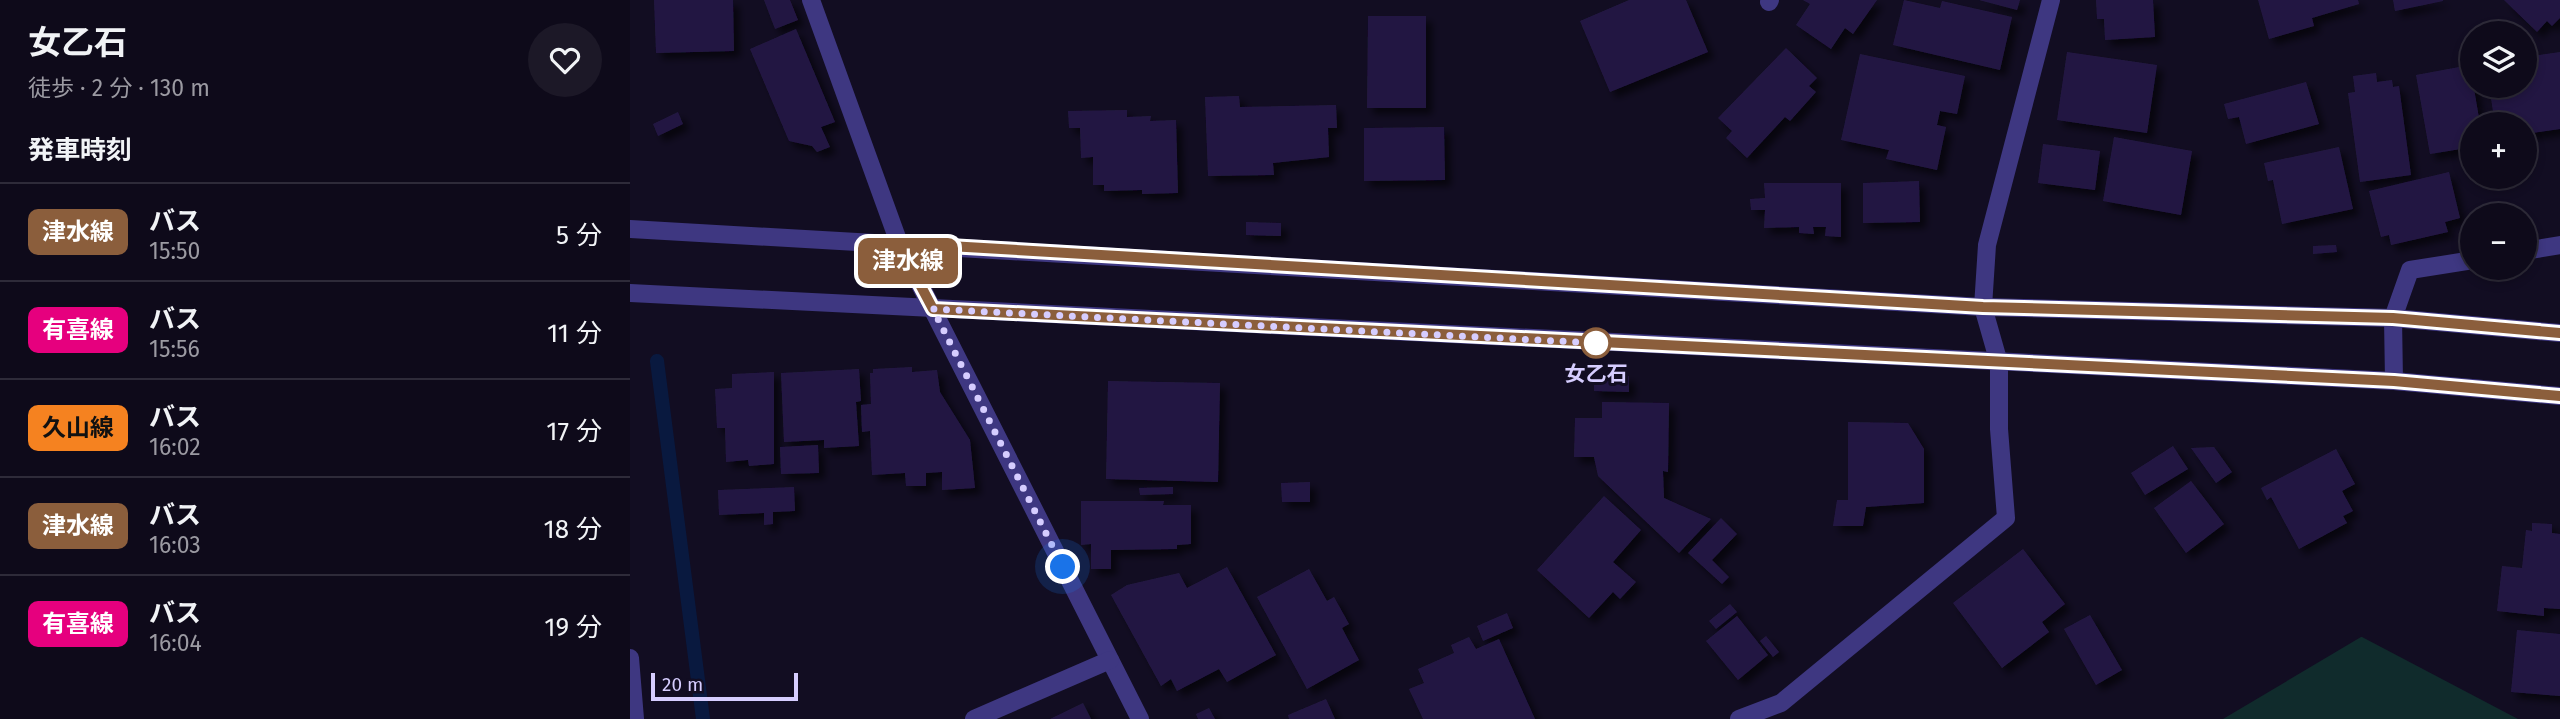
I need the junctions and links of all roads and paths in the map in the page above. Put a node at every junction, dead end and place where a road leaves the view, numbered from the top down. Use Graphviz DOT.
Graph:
graph roads {
  1 [pos="811,0"];
  2 [pos="2051,0"];
  3 [pos="630,229"];
  4 [pos="898,243"];
  5 [pos="2560,245"];
  6 [pos="2537,249"];
  7 [pos="2460,262"];
  8 [pos="630,293"];
  9 [pos="1983,307"];
  10 [pos="933,309"];
  11 [pos="2393,318"];
  12 [pos="2560,333"];
  13 [pos="1999,363"];
  14 [pos="2394,381"];
  15 [pos="2560,396"];
  16 [pos="630,658"];
  17 [pos="1110,660"];
  18 [pos="1782,711"];
  19 [pos="635,719"];
  20 [pos="975,719"];
  21 [pos="1140,719"];
  22 [pos="1739,719"];
  1 -- 4 [label="street"];
  2 -- 9 [label="street"];
  3 -- 4 [label="street"];
  4 -- 9 [label="street"];
  4 -- 10 [label="street"];
  5 -- 6 [label="street"];
  7 -- 11 [label="street"];
  8 -- 10 [label="street"];
  9 -- 11 [label="street"];
  9 -- 13 [label="street"];
  10 -- 13 [label="street"];
  10 -- 17 [label="street"];
  11 -- 12 [label="street"];
  11 -- 14 [label="street"];
  13 -- 14 [label="street"];
  13 -- 18 [label="street"];
  14 -- 15 [label="street"];
  16 -- 19 [label="street"];
  17 -- 20 [label="street"];
  17 -- 21 [label="street"];
  18 -- 22 [label="street"];
}
